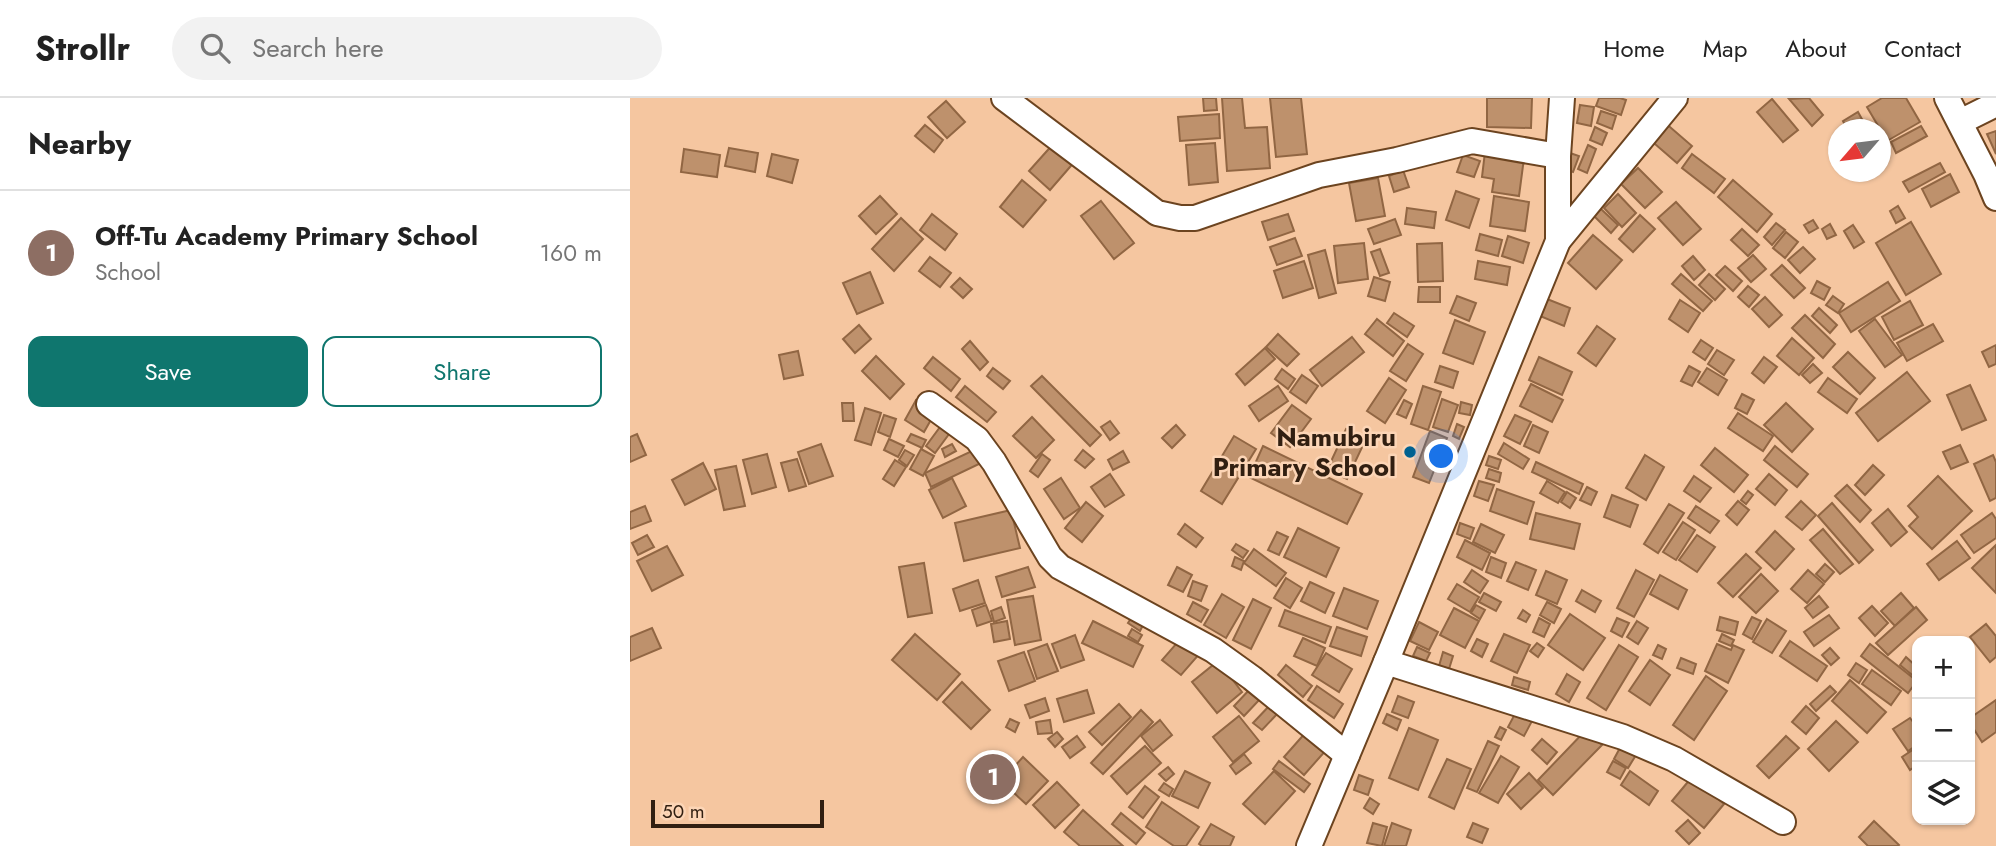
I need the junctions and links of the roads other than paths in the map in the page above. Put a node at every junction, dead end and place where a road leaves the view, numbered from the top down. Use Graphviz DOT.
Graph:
graph roads {
  1 [pos="1004,98"];
  2 [pos="1562,98"];
  3 [pos="1675,98"];
  4 [pos="1947,98"];
  5 [pos="1996,104"];
  6 [pos="1961,122"];
  7 [pos="1558,156"];
  8 [pos="1996,198"];
  9 [pos="1558,241"];
  10 [pos="929,404"];
  11 [pos="1387,662"];
  12 [pos="1347,755"];
  13 [pos="1783,822"];
  14 [pos="1309,846"];
  1 -- 7 [label="street"];
  2 -- 7 [label="street"];
  3 -- 9 [label="street"];
  4 -- 6 [label="street"];
  5 -- 6 [label="street"];
  6 -- 8 [label="street"];
  7 -- 9 [label="street"];
  9 -- 11 [label="street"];
  10 -- 12 [label="street"];
  11 -- 12 [label="street"];
  11 -- 13 [label="street"];
  12 -- 14 [label="street"];
}
